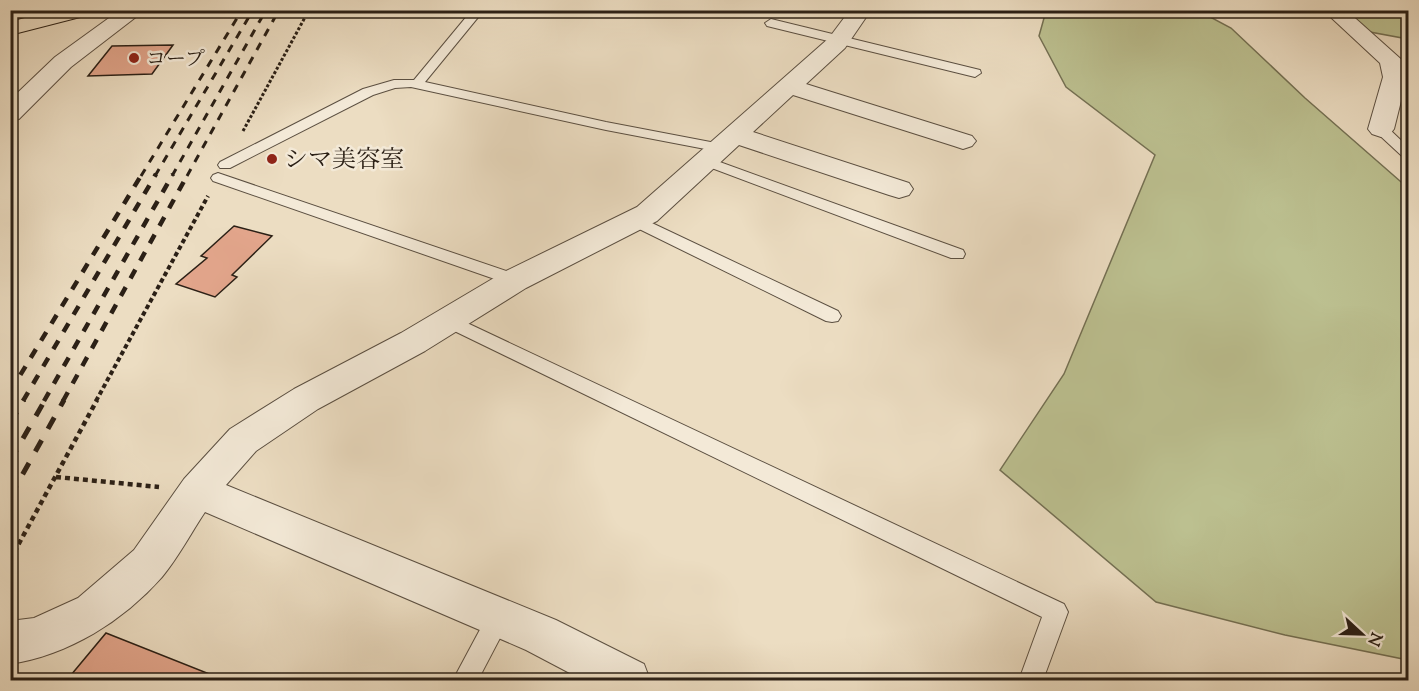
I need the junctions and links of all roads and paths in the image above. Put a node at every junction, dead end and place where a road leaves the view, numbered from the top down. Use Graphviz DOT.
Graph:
graph roads {
  1 [pos="80,10"];
  2 [pos="135,10"];
  3 [pos="309,10"];
  4 [pos="479,10"];
  5 [pos="861,10"];
  6 [pos="1333,10"];
  7 [pos="771,23"];
  8 [pos="10,29"];
  9 [pos="839,40"];
  10 [pos="975,74"];
  11 [pos="417,84"];
  12 [pos="789,86"];
  13 [pos="10,114"];
  14 [pos="1381,129"];
  15 [pos="963,141"];
  16 [pos="720,148"];
  17 [pos="1408,154"];
  18 [pos="221,171"];
  19 [pos="899,189"];
  20 [pos="635,220"];
  21 [pos="957,254"];
  22 [pos="515,280"];
  23 [pos="832,316"];
  24 [pos="448,320"];
  25 [pos="56,477"];
  26 [pos="197,492"];
  27 [pos="10,560"];
  28 [pos="499,617"];
  29 [pos="10,643"];
  30 [pos="465,681"];
  31 [pos="628,681"];
  32 [pos="1031,681"];
  1 -- 8 [label="main road"];
  2 -- 13 [label="street"];
  3 -- 18 [label="path"];
  4 -- 11 [label="lane"];
  5 -- 9 [label="street"];
  6 -- 14 [label="street"];
  7 -- 9 [label="lane"];
  9 -- 10 [label="lane"];
  9 -- 12 [label="street"];
  11 -- 16 [label="lane"];
  11 -- 18 [label="lane"];
  12 -- 15 [label="street"];
  12 -- 16 [label="street"];
  14 -- 17 [label="lane"];
  16 -- 19 [label="street"];
  16 -- 20 [label="street"];
  16 -- 21 [label="lane"];
  18 -- 22 [label="lane"];
  18 -- 25 [label="path"];
  20 -- 22 [label="street"];
  20 -- 23 [label="lane"];
  22 -- 24 [label="street"];
  24 -- 26 [label="street"];
  24 -- 32 [label="lane"];
  25 -- 26 [label="path"];
  25 -- 27 [label="path"];
  26 -- 28 [label="street"];
  26 -- 29 [label="street"];
  28 -- 30 [label="lane"];
  28 -- 31 [label="street"];
}
